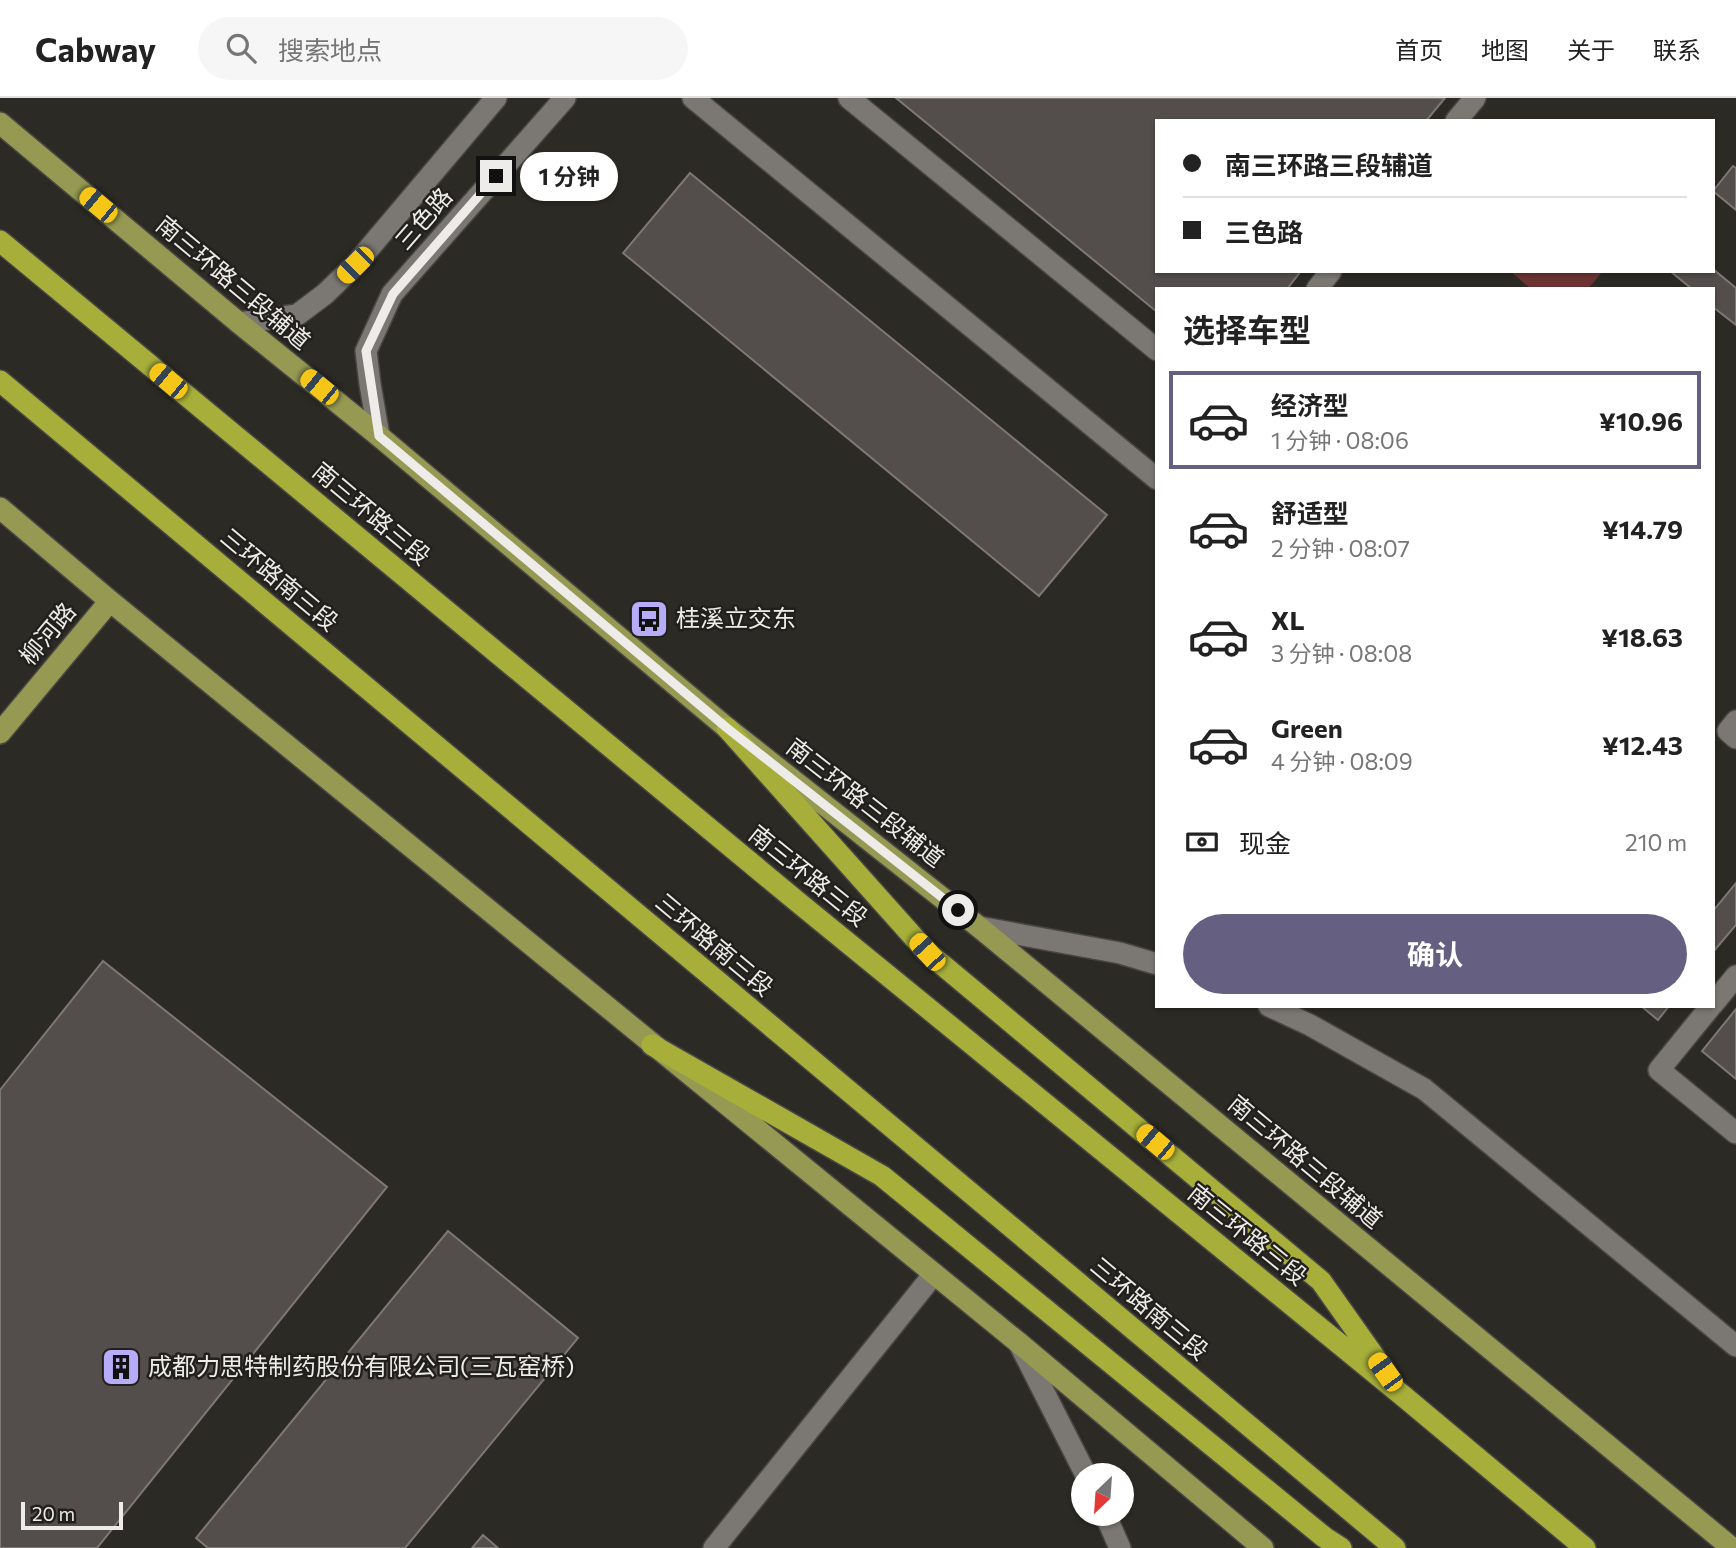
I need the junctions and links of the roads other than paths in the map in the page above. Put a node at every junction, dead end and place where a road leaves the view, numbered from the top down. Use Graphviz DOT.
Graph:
graph roads {
  1 [pos="496,98"];
  2 [pos="565,98"];
  3 [pos="694,98"];
  4 [pos="849,98"];
  5 [pos="1475,98"];
  6 [pos="1458,119"];
  7 [pos="0,123"];
  8 [pos="0,241"];
  9 [pos="1330,273"];
  10 [pos="1319,287"];
  11 [pos="239,323"];
  12 [pos="1155,348"];
  13 [pos="0,381"];
  14 [pos="379,436"];
  15 [pos="1155,477"];
  16 [pos="0,508"];
  17 [pos="110,601"];
  18 [pos="1736,721"];
  19 [pos="727,728"];
  20 [pos="0,733"];
  21 [pos="1736,738"];
  22 [pos="979,927"];
  23 [pos="1155,963"];
  24 [pos="1736,976"];
  25 [pos="1715,1001"];
  26 [pos="1273,1008"];
  27 [pos="1710,1008"];
  28 [pos="652,1045"];
  29 [pos="1736,1133"];
  30 [pos="934,1274"];
  31 [pos="1019,1343"];
  32 [pos="1736,1346"];
  33 [pos="1402,1395"];
  34 [pos="1080,1463"];
  35 [pos="1110,1526"];
  36 [pos="714,1548"];
  37 [pos="1120,1548"];
  38 [pos="1263,1548"];
  39 [pos="1341,1548"];
  40 [pos="1395,1548"];
  41 [pos="1585,1548"];
  42 [pos="1732,1548"];
  1 -- 11 [label="street, 三色路"];
  2 -- 14 [label="street, 三色路"];
  3 -- 15 [label="street"];
  4 -- 12 [label="street"];
  5 -- 6 [label="street"];
  7 -- 11 [label="main road, 南三环路三段辅道"];
  8 -- 33 [label="highway, 南三环路三段"];
  9 -- 10 [label="street"];
  11 -- 14 [label="main road, 南三环路三段辅道"];
  13 -- 40 [label="highway, 三环路南三段"];
  14 -- 19 [label="main road, 南三环路三段辅道"];
  16 -- 17 [label="main road"];
  17 -- 20 [label="main road, 柳河路"];
  17 -- 28 [label="main road"];
  18 -- 21 [label="street"];
  19 -- 22 [label="main road, 南三环路三段辅道"];
  19 -- 33 [label="highway"];
  22 -- 23 [label="street"];
  22 -- 42 [label="main road, 南三环路三段辅道"];
  24 -- 25 [label="street"];
  26 -- 32 [label="street"];
  27 -- 29 [label="street"];
  28 -- 30 [label="main road"];
  28 -- 39 [label="highway"];
  30 -- 31 [label="main road"];
  30 -- 36 [label="street"];
  31 -- 34 [label="street"];
  31 -- 38 [label="main road"];
  33 -- 41 [label="highway, 南三环路三段"];
  35 -- 37 [label="street"];
}
